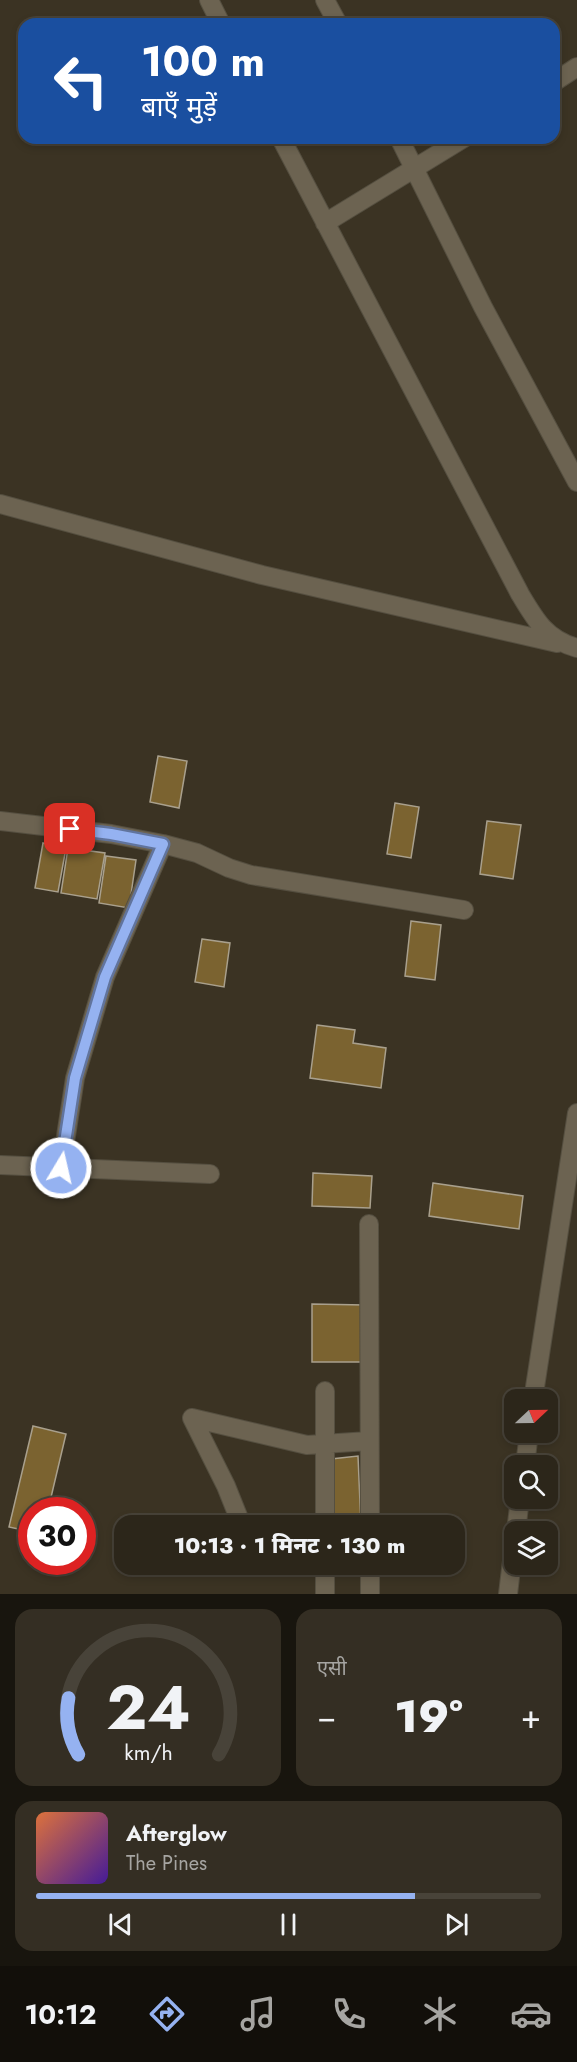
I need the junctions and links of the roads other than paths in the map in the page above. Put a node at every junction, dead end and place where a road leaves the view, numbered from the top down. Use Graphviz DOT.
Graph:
graph roads {
  1 [pos="208,0"];
  2 [pos="325,0"];
  3 [pos="218,18"];
  4 [pos="335,18"];
  5 [pos="577,67"];
  6 [pos="560,78"];
  7 [pos="284,144"];
  8 [pos="402,144"];
  9 [pos="455,144"];
  10 [pos="416,169"];
  11 [pos="325,223"];
  12 [pos="577,483"];
  13 [pos="0,504"];
  14 [pos="570,646"];
  15 [pos="0,821"];
  16 [pos="163,844"];
  17 [pos="464,910"];
  18 [pos="577,1113"];
  19 [pos="0,1166"];
  20 [pos="61,1168"];
  21 [pos="210,1174"];
  22 [pos="369,1224"];
  23 [pos="535,1389"];
  24 [pos="325,1391"];
  25 [pos="369,1441"];
  26 [pos="325,1444"];
  27 [pos="238,1515"];
  28 [pos="325,1515"];
  29 [pos="370,1515"];
  30 [pos="325,1575"];
  31 [pos="370,1575"];
  32 [pos="510,1575"];
  33 [pos="325,1594"];
  34 [pos="370,1594"];
  35 [pos="508,1594"];
  1 -- 3 [label="street"];
  2 -- 4 [label="street"];
  5 -- 6 [label="street"];
  7 -- 11 [label="street"];
  8 -- 10 [label="street"];
  9 -- 10 [label="street"];
  10 -- 11 [label="street"];
  10 -- 12 [label="street"];
  11 -- 14 [label="street"];
  13 -- 14 [label="street"];
  15 -- 16 [label="street"];
  16 -- 17 [label="street"];
  16 -- 20 [label="street"];
  18 -- 23 [label="street"];
  19 -- 20 [label="street"];
  20 -- 21 [label="street"];
  22 -- 25 [label="street"];
  24 -- 26 [label="street"];
  25 -- 26 [label="street"];
  25 -- 29 [label="street"];
  26 -- 27 [label="street"];
  26 -- 28 [label="street"];
  30 -- 33 [label="street"];
  31 -- 34 [label="street"];
  32 -- 35 [label="street"];
}
